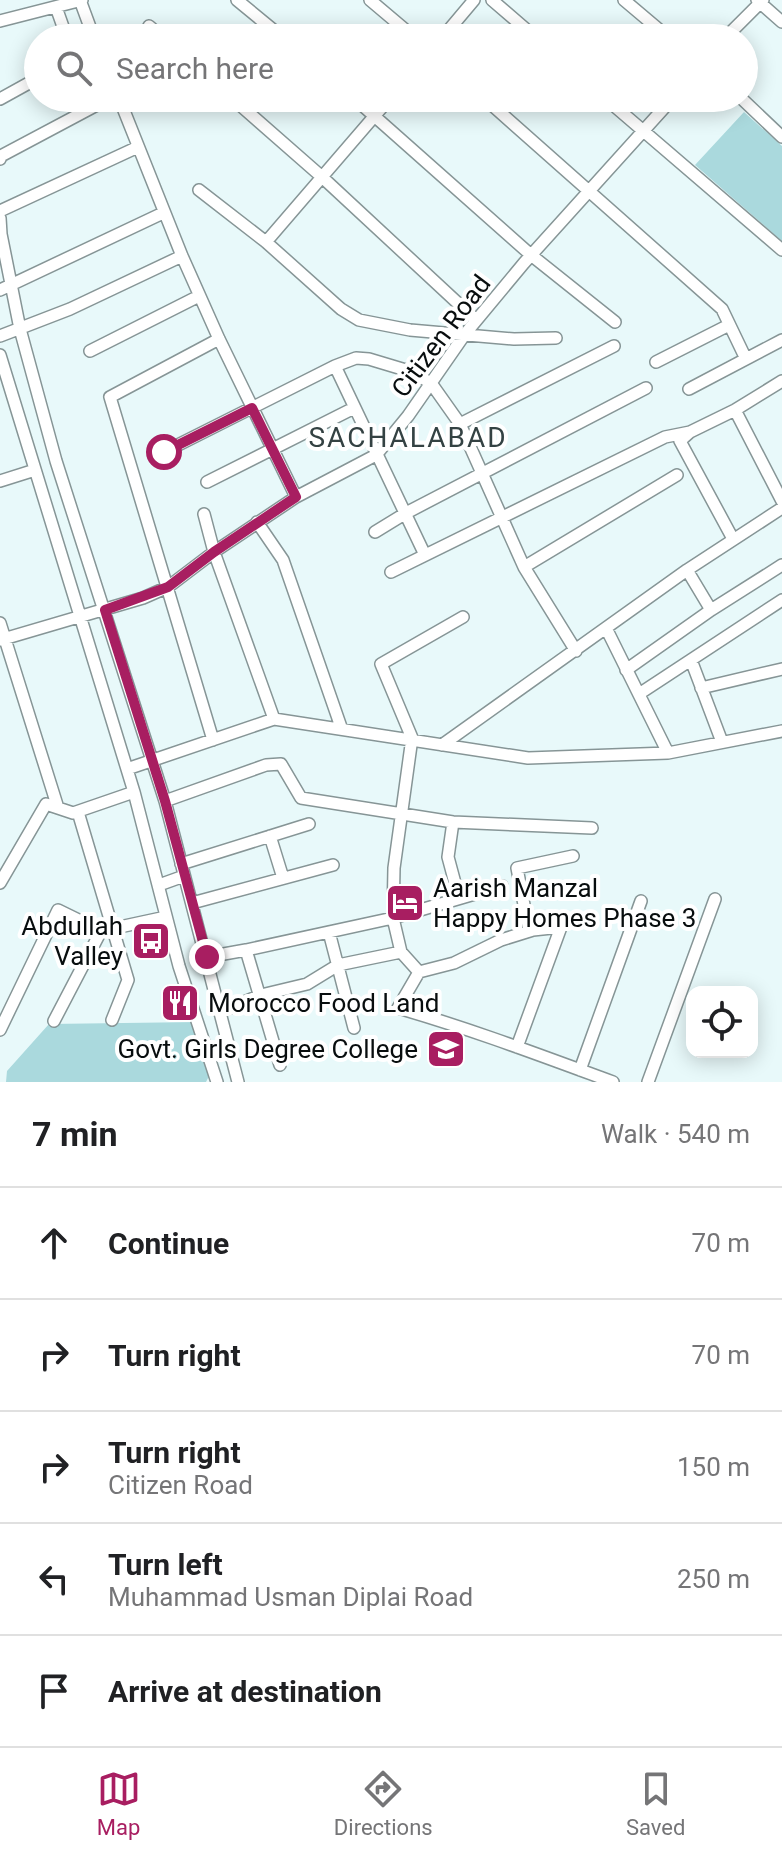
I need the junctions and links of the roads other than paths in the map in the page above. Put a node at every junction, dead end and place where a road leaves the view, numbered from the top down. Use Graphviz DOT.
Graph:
graph roads {
  1 [pos="81,0"];
  2 [pos="237,0"];
  3 [pos="370,0"];
  4 [pos="474,0"];
  5 [pos="492,0"];
  6 [pos="624,0"];
  7 [pos="760,1"];
  8 [pos="51,5"];
  9 [pos="0,21"];
  10 [pos="782,22"];
  11 [pos="60,24"];
  12 [pos="89,24"];
  13 [pos="266,24"];
  14 [pos="398,24"];
  15 [pos="454,24"];
  16 [pos="520,24"];
  17 [pos="652,24"];
  18 [pos="738,24"];
  19 [pos="24,86"];
  20 [pos="0,99"];
  21 [pos="84,112"];
  22 [pos="124,112"];
  23 [pos="248,112"];
  24 [pos="371,112"];
  25 [pos="378,112"];
  26 [pos="500,112"];
  27 [pos="621,112"];
  28 [pos="660,112"];
  29 [pos="756,112"];
  30 [pos="375,115"];
  31 [pos="643,131"];
  32 [pos="782,137"];
  33 [pos="138,147"];
  34 [pos="0,159"];
  35 [pos="322,177"];
  36 [pos="199,190"];
  37 [pos="589,191"];
  38 [pos="0,211"];
  39 [pos="163,213"];
  40 [pos="0,218"];
  41 [pos="266,242"];
  42 [pos="782,250"];
  43 [pos="531,255"];
  44 [pos="182,256"];
  45 [pos="5,286"];
  46 [pos="199,296"];
  47 [pos="476,320"];
  48 [pos="615,322"];
  49 [pos="729,325"];
  50 [pos="20,329"];
  51 [pos="465,334"];
  52 [pos="0,336"];
  53 [pos="556,338"];
  54 [pos="219,339"];
  55 [pos="782,340"];
  56 [pos="614,346"];
  57 [pos="90,351"];
  58 [pos="0,355"];
  59 [pos="746,359"];
  60 [pos="656,362"];
  61 [pos="335,366"];
  62 [pos="782,381"];
  63 [pos="431,383"];
  64 [pos="646,388"];
  65 [pos="689,389"];
  66 [pos="252,408"];
  67 [pos="354,408"];
  68 [pos="735,410"];
  69 [pos="460,424"];
  70 [pos="690,432"];
  71 [pos="273,450"];
  72 [pos="164,452"];
  73 [pos="376,455"];
  74 [pos="35,470"];
  75 [pos="484,473"];
  76 [pos="677,475"];
  77 [pos="0,481"];
  78 [pos="207,482"];
  79 [pos="296,497"];
  80 [pos="782,501"];
  81 [pos="782,508"];
  82 [pos="406,513"];
  83 [pos="204,514"];
  84 [pos="501,519"];
  85 [pos="257,522"];
  86 [pos="375,532"];
  87 [pos="733,539"];
  88 [pos="214,552"];
  89 [pos="425,555"];
  90 [pos="782,565"];
  91 [pos="524,567"];
  92 [pos="687,570"];
  93 [pos="391,572"];
  94 [pos="168,587"];
  95 [pos="782,600"];
  96 [pos="105,610"];
  97 [pos="711,610"];
  98 [pos="463,617"];
  99 [pos="81,618"];
  100 [pos="0,623"];
  101 [pos="606,628"];
  102 [pos="2,639"];
  103 [pos="576,651"];
  104 [pos="691,660"];
  105 [pos="782,669"];
  106 [pos="626,670"];
  107 [pos="701,688"];
  108 [pos="639,694"];
  109 [pos="274,719"];
  110 [pos="341,727"];
  111 [pos="782,731"];
  112 [pos="412,738"];
  113 [pos="213,740"];
  114 [pos="722,742"];
  115 [pos="442,745"];
  116 [pos="668,753"];
  117 [pos="150,761"];
  118 [pos="127,769"];
  119 [pos="134,792"];
  120 [pos="165,801"];
  121 [pos="58,808"];
  122 [pos="78,812"];
  123 [pos="403,813"];
  124 [pos="453,822"];
  125 [pos="309,824"];
  126 [pos="592,828"];
  127 [pos="270,836"];
  128 [pos="573,856"];
  129 [pos="333,865"];
  130 [pos="182,870"];
  131 [pos="283,878"];
  132 [pos="0,883"];
  133 [pos="159,885"];
  134 [pos="502,886"];
  135 [pos="459,898"];
  136 [pos="715,899"];
  137 [pos="641,901"];
  138 [pos="192,903"];
  139 [pos="166,917"];
  140 [pos="393,918"];
  141 [pos="106,931"];
  142 [pos="529,931"];
  143 [pos="329,932"];
  144 [pos="246,950"];
  145 [pos="401,952"];
  146 [pos="207,957"];
  147 [pos="338,965"];
  148 [pos="419,972"];
  149 [pos="261,995"];
  150 [pos="220,1012"];
  151 [pos="112,1020"];
  152 [pos="54,1021"];
  153 [pos="354,1028"];
  154 [pos="0,1030"];
  155 [pos="517,1047"];
  156 [pos="280,1065"];
  157 [pos="580,1070"];
  158 [pos="217,1082"];
  159 [pos="238,1082"];
  160 [pos="613,1082"];
  161 [pos="648,1082"];
  1 -- 8 [label="street"];
  1 -- 12 [label="street"];
  2 -- 13 [label="street"];
  3 -- 14 [label="street"];
  4 -- 15 [label="street"];
  5 -- 16 [label="street"];
  6 -- 17 [label="street"];
  7 -- 10 [label="street"];
  7 -- 18 [label="street"];
  8 -- 9 [label="street"];
  8 -- 11 [label="street"];
  19 -- 20 [label="street"];
  21 -- 34 [label="street"];
  22 -- 33 [label="street"];
  23 -- 35 [label="street"];
  24 -- 30 [label="street"];
  25 -- 30 [label="street"];
  26 -- 37 [label="street"];
  27 -- 31 [label="street"];
  28 -- 31 [label="street, Citizen Road"];
  29 -- 32 [label="street"];
  30 -- 35 [label="street"];
  30 -- 43 [label="street"];
  31 -- 37 [label="street, Citizen Road"];
  31 -- 42 [label="street"];
  33 -- 38 [label="street"];
  33 -- 39 [label="street"];
  35 -- 41 [label="street"];
  35 -- 47 [label="street"];
  36 -- 41 [label="street"];
  37 -- 43 [label="street, Citizen Road"];
  37 -- 49 [label="street"];
  39 -- 44 [label="street"];
  39 -- 45 [label="street"];
  40 -- 45 [label="street"];
  41 -- 51 [label="street"];
  43 -- 47 [label="street, Citizen Road"];
  43 -- 48 [label="street"];
  44 -- 46 [label="street"];
  44 -- 50 [label="street"];
  45 -- 50 [label="street"];
  46 -- 54 [label="street"];
  46 -- 57 [label="street"];
  47 -- 51 [label="street, Citizen Road"];
  49 -- 59 [label="street"];
  49 -- 60 [label="street"];
  50 -- 52 [label="street"];
  50 -- 96 [label="street"];
  51 -- 53 [label="street"];
  51 -- 63 [label="street, Citizen Road"];
  54 -- 66 [label="street"];
  54 -- 94 [label="street"];
  55 -- 59 [label="street"];
  56 -- 69 [label="street"];
  58 -- 74 [label="street"];
  59 -- 65 [label="street"];
  61 -- 63 [label="street"];
  61 -- 66 [label="street"];
  61 -- 67 [label="street"];
  62 -- 68 [label="street"];
  63 -- 69 [label="street"];
  63 -- 73 [label="street, Citizen Road"];
  64 -- 75 [label="street"];
  66 -- 71 [label="street"];
  66 -- 72 [label="street"];
  67 -- 71 [label="street"];
  67 -- 73 [label="street"];
  68 -- 70 [label="street"];
  68 -- 80 [label="street"];
  69 -- 75 [label="street"];
  70 -- 84 [label="street"];
  70 -- 87 [label="street"];
  71 -- 78 [label="street"];
  71 -- 79 [label="street"];
  73 -- 79 [label="street, Citizen Road"];
  73 -- 82 [label="street"];
  74 -- 77 [label="street"];
  74 -- 99 [label="street"];
  75 -- 82 [label="street"];
  75 -- 84 [label="street"];
  76 -- 91 [label="street"];
  79 -- 85 [label="street, Citizen Road"];
  81 -- 87 [label="street"];
  82 -- 86 [label="street"];
  82 -- 89 [label="street"];
  83 -- 88 [label="street"];
  84 -- 89 [label="street"];
  84 -- 91 [label="street"];
  85 -- 88 [label="street, Citizen Road"];
  85 -- 110 [label="street"];
  87 -- 92 [label="street"];
  88 -- 94 [label="street, Citizen Road"];
  88 -- 109 [label="street"];
  89 -- 93 [label="street"];
  90 -- 97 [label="street"];
  91 -- 103 [label="street"];
  92 -- 97 [label="street"];
  92 -- 101 [label="street"];
  94 -- 96 [label="street, Citizen Road"];
  94 -- 113 [label="street"];
  95 -- 104 [label="street"];
  96 -- 99 [label="street, Citizen Road"];
  96 -- 117 [label="street"];
  97 -- 106 [label="street"];
  98 -- 112 [label="street"];
  99 -- 102 [label="street, Citizen Road"];
  99 -- 118 [label="street"];
  100 -- 102 [label="street"];
  101 -- 103 [label="street"];
  101 -- 106 [label="street"];
  102 -- 121 [label="street"];
  103 -- 115 [label="street"];
  104 -- 107 [label="street"];
  104 -- 108 [label="street"];
  105 -- 107 [label="street"];
  106 -- 108 [label="street"];
  107 -- 114 [label="street"];
  108 -- 116 [label="street"];
  109 -- 110 [label="street"];
  109 -- 113 [label="street"];
  110 -- 112 [label="street"];
  111 -- 114 [label="street"];
  112 -- 115 [label="street"];
  112 -- 123 [label="street"];
  113 -- 117 [label="street"];
  114 -- 116 [label="street"];
  115 -- 116 [label="street"];
  117 -- 118 [label="street"];
  117 -- 120 [label="street"];
  118 -- 119 [label="street"];
  119 -- 122 [label="street"];
  119 -- 133 [label="street"];
  120 -- 123 [label="street"];
  120 -- 130 [label="street"];
  121 -- 122 [label="street"];
  121 -- 132 [label="street"];
  122 -- 141 [label="street"];
  123 -- 124 [label="street"];
  123 -- 140 [label="street"];
  124 -- 126 [label="street"];
  124 -- 135 [label="street"];
  125 -- 127 [label="street"];
  127 -- 130 [label="street"];
  127 -- 131 [label="street"];
  128 -- 142 [label="street"];
  129 -- 131 [label="street"];
  130 -- 133 [label="street"];
  130 -- 138 [label="street"];
  131 -- 138 [label="street"];
  133 -- 139 [label="street"];
  134 -- 135 [label="street"];
  135 -- 140 [label="street"];
  136 -- 161 [label="street"];
  137 -- 157 [label="street"];
  138 -- 146 [label="street"];
  139 -- 141 [label="street"];
  139 -- 158 [label="street"];
  140 -- 143 [label="street"];
  140 -- 145 [label="street"];
  141 -- 151 [label="street"];
  141 -- 152 [label="street"];
  141 -- 154 [label="street"];
  142 -- 148 [label="street"];
  142 -- 155 [label="street"];
  143 -- 144 [label="street"];
  143 -- 147 [label="street"];
  144 -- 146 [label="street"];
  144 -- 149 [label="street"];
  145 -- 147 [label="street"];
  145 -- 148 [label="street"];
  146 -- 150 [label="street"];
  147 -- 149 [label="street"];
  147 -- 153 [label="street"];
  148 -- 155 [label="street"];
  149 -- 150 [label="street"];
  149 -- 156 [label="street"];
  150 -- 159 [label="street"];
  155 -- 157 [label="street"];
  157 -- 160 [label="street"];
}
